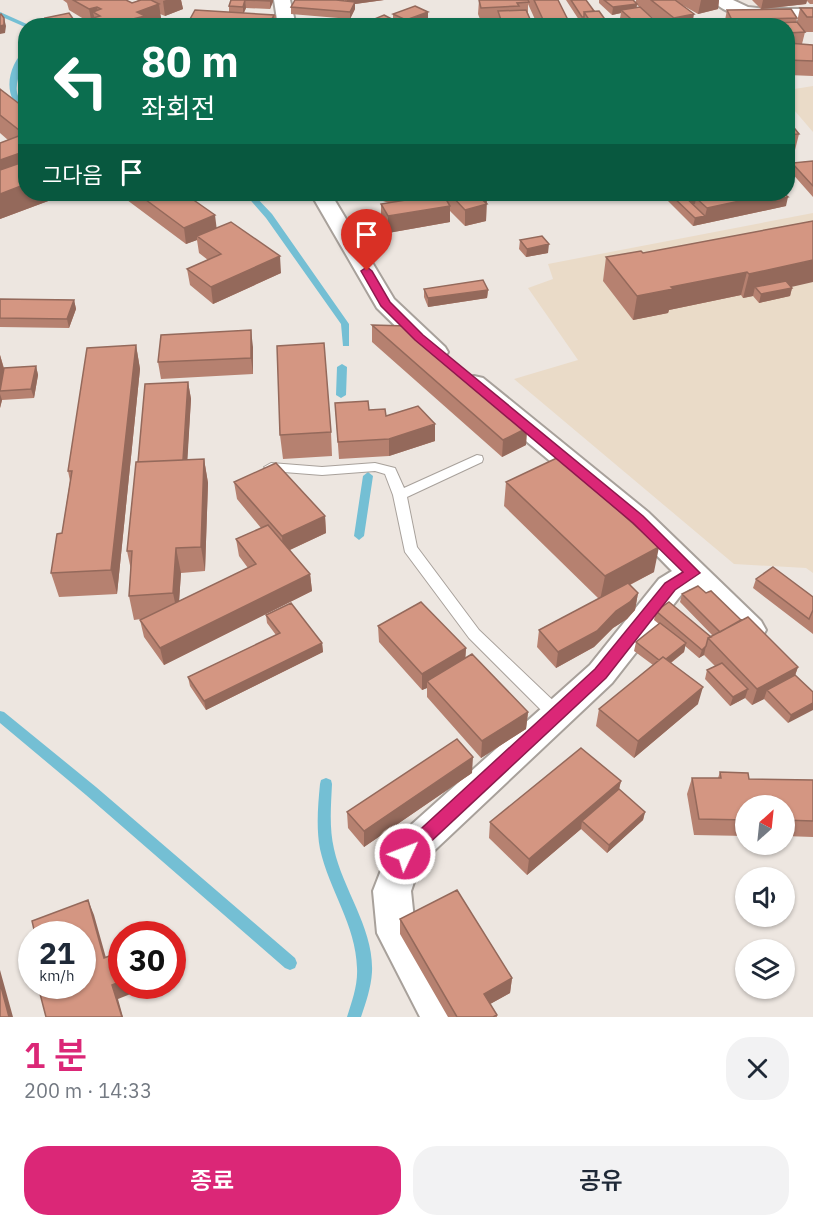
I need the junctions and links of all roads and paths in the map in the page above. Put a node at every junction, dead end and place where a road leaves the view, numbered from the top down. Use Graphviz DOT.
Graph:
graph roads {
  1 [pos="282,0"];
  2 [pos="721,0"];
  3 [pos="813,14"];
  4 [pos="285,18"];
  5 [pos="325,201"];
  6 [pos="477,459"];
  7 [pos="271,467"];
  8 [pos="400,495"];
  9 [pos="693,573"];
  10 [pos="764,644"];
  11 [pos="557,715"];
  12 [pos="442,1017"];
  1 -- 4 [label="street"];
  2 -- 3 [label="street"];
  5 -- 9 [label="street"];
  6 -- 8 [label="lane"];
  7 -- 8 [label="lane"];
  8 -- 11 [label="lane"];
  9 -- 10 [label="street"];
  9 -- 11 [label="street"];
  11 -- 12 [label="street"];
}
